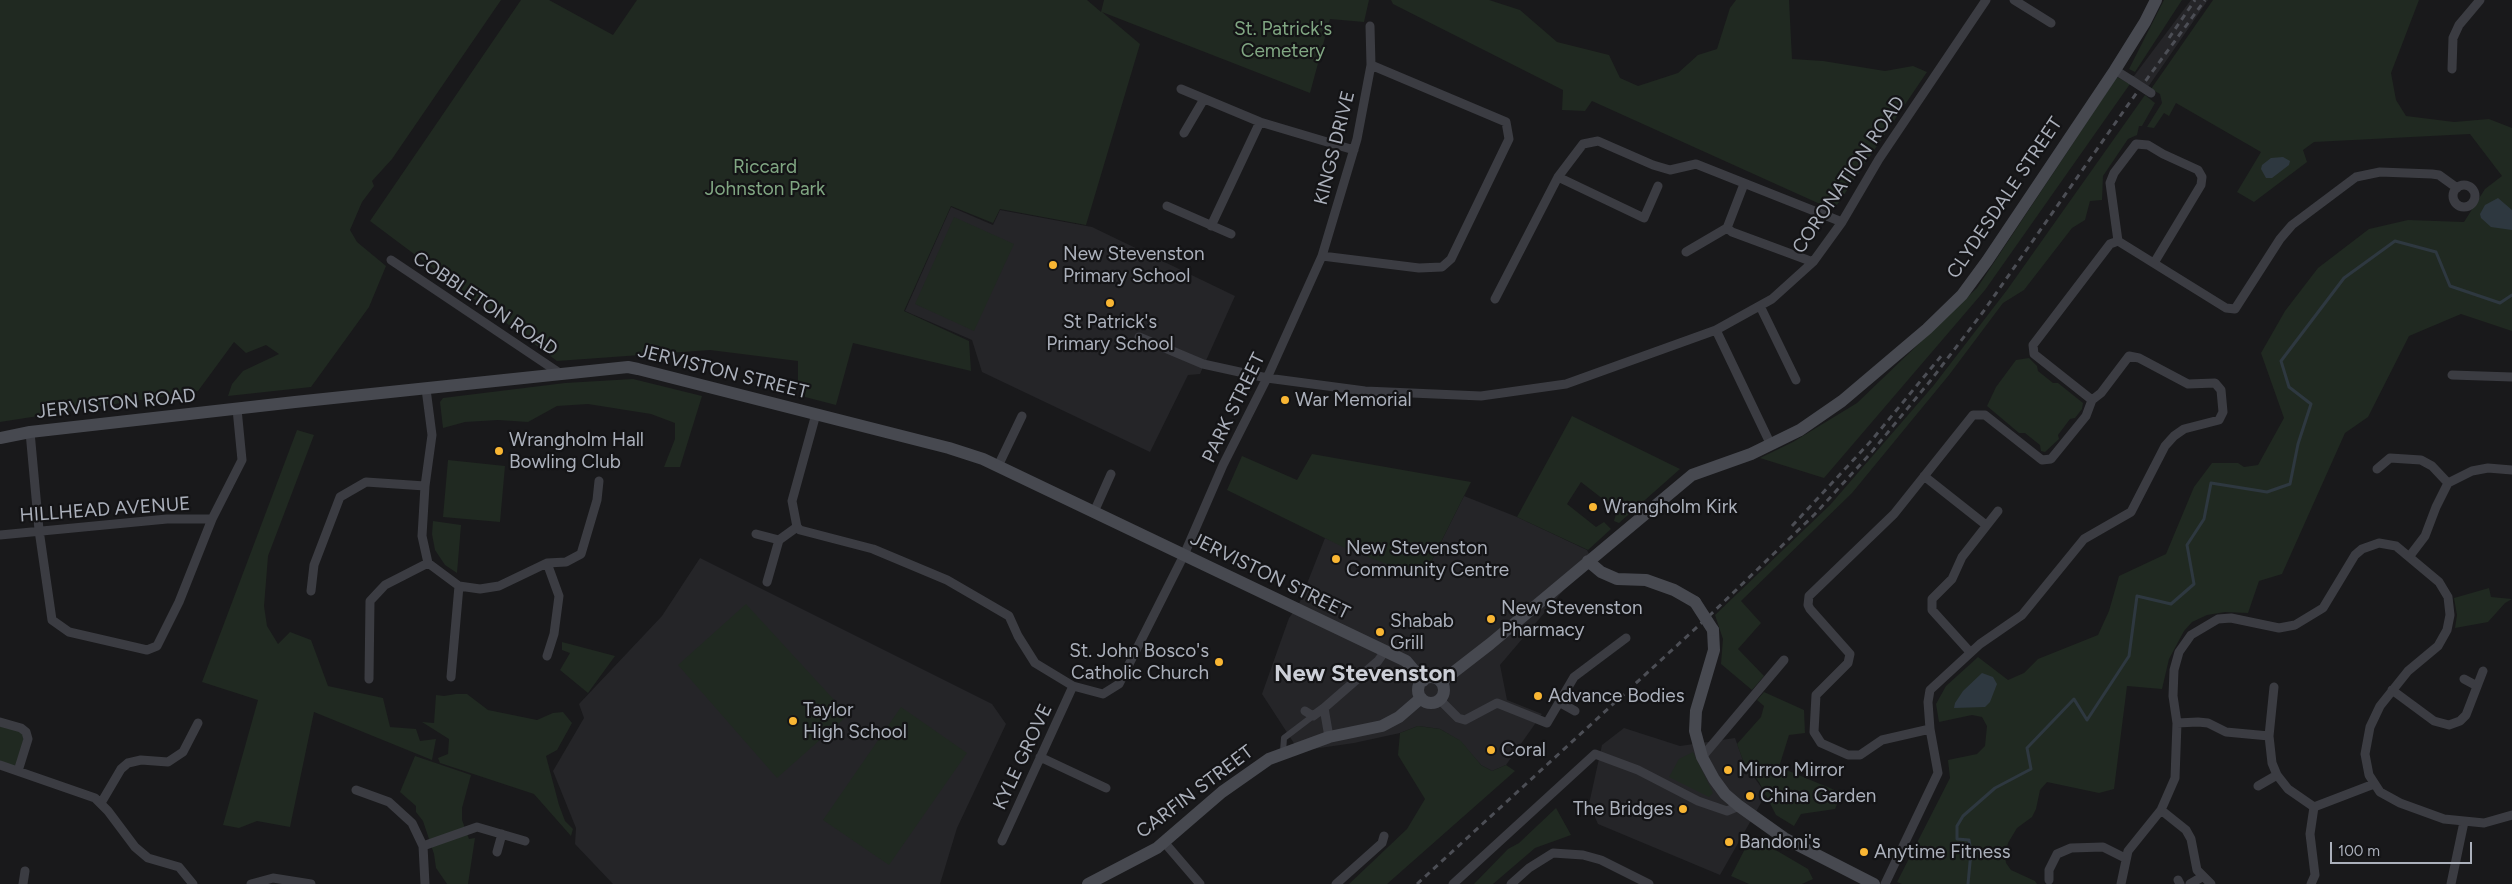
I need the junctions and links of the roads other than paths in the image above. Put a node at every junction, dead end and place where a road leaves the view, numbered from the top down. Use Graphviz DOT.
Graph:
graph roads {
  1 [pos="1986,0"];
  2 [pos="2014,0"];
  3 [pos="2156,0"];
  4 [pos="2480,0"];
  5 [pos="2051,23"];
  6 [pos="1370,26"];
  7 [pos="1371,64"];
  8 [pos="2452,69"];
  9 [pos="2115,70"];
  10 [pos="1181,89"];
  11 [pos="2151,93"];
  12 [pos="1204,99"];
  13 [pos="1260,122"];
  14 [pos="1184,133"];
  15 [pos="1354,150"];
  16 [pos="1558,177"];
  17 [pos="1744,184"];
  18 [pos="1658,186"];
  19 [pos="2457,188"];
  20 [pos="1167,206"];
  21 [pos="1842,222"];
  22 [pos="1211,226"];
  23 [pos="1728,228"];
  24 [pos="1231,234"];
  25 [pos="2118,241"];
  26 [pos="1686,252"];
  27 [pos="1322,256"];
  28 [pos="391,260"];
  29 [pos="1813,262"];
  30 [pos="2154,263"];
  31 [pos="1313,275"];
  32 [pos="1495,299"];
  33 [pos="1760,306"];
  34 [pos="1716,330"];
  35 [pos="1139,337"];
  36 [pos="561,374"];
  37 [pos="2452,375"];
  38 [pos="1267,378"];
  39 [pos="2512,378"];
  40 [pos="1796,380"];
  41 [pos="426,389"];
  42 [pos="2092,400"];
  43 [pos="237,409"];
  44 [pos="816,414"];
  45 [pos="1022,416"];
  46 [pos="30,432"];
  47 [pos="0,438"];
  48 [pos="1771,445"];
  49 [pos="998,466"];
  50 [pos="2377,469"];
  51 [pos="2512,470"];
  52 [pos="1111,474"];
  53 [pos="1924,476"];
  54 [pos="599,481"];
  55 [pos="2448,483"];
  56 [pos="425,486"];
  57 [pos="1998,511"];
  58 [pos="1094,512"];
  59 [pos="212,519"];
  60 [pos="1986,526"];
  61 [pos="797,527"];
  62 [pos="39,530"];
  63 [pos="756,534"];
  64 [pos="0,535"];
  65 [pos="779,540"];
  66 [pos="1184,555"];
  67 [pos="2409,557"];
  68 [pos="1588,560"];
  69 [pos="428,563"];
  70 [pos="547,563"];
  71 [pos="767,582"];
  72 [pos="460,586"];
  73 [pos="311,591"];
  74 [pos="1626,638"];
  75 [pos="1386,651"];
  76 [pos="1970,652"];
  77 [pos="547,656"];
  78 [pos="1784,660"];
  79 [pos="2483,671"];
  80 [pos="450,677"];
  81 [pos="369,679"];
  82 [pos="2464,679"];
  83 [pos="1422,681"];
  84 [pos="1441,682"];
  85 [pos="1073,686"];
  86 [pos="2477,686"];
  87 [pos="2274,687"];
  88 [pos="2392,690"];
  89 [pos="1421,698"];
  90 [pos="1440,700"];
  91 [pos="1559,702"];
  92 [pos="1324,708"];
  93 [pos="1575,711"];
  94 [pos="1309,714"];
  95 [pos="0,722"];
  96 [pos="198,723"];
  97 [pos="2177,723"];
  98 [pos="1930,730"];
  99 [pos="2269,736"];
  100 [pos="1328,737"];
  101 [pos="1283,752"];
  102 [pos="1702,757"];
  103 [pos="1040,758"];
  104 [pos="0,765"];
  105 [pos="18,771"];
  106 [pos="2277,775"];
  107 [pos="2374,784"];
  108 [pos="2258,786"];
  109 [pos="1106,788"];
  110 [pos="356,790"];
  111 [pos="101,803"];
  112 [pos="1738,806"];
  113 [pos="2314,807"];
  114 [pos="2161,810"];
  115 [pos="2512,814"];
  116 [pos="2464,822"];
  117 [pos="502,834"];
  118 [pos="1384,836"];
  119 [pos="525,841"];
  120 [pos="1002,841"];
  121 [pos="1164,842"];
  122 [pos="423,846"];
  123 [pos="497,852"];
  124 [pos="2125,858"];
  125 [pos="25,871"];
  126 [pos="2202,877"];
  127 [pos="2048,880"];
  128 [pos="23,884"];
  129 [pos="193,884"];
  130 [pos="251,884"];
  131 [pos="311,884"];
  132 [pos="425,884"];
  133 [pos="1088,884"];
  134 [pos="1200,884"];
  135 [pos="1336,884"];
  136 [pos="1453,884"];
  137 [pos="1511,884"];
  138 [pos="1649,884"];
  139 [pos="1874,884"];
  140 [pos="1885,884"];
  141 [pos="2121,884"];
  142 [pos="2190,884"];
  143 [pos="2212,884"];
  144 [pos="2311,884"];
  145 [pos="2451,884"];
  1 -- 21 [label="street, CORONATION ROAD"];
  2 -- 5 [label="street"];
  3 -- 9 [label="main road, CLYDESDALE STREET"];
  4 -- 8 [label="street"];
  6 -- 7 [label="street, KINGS DRIVE"];
  7 -- 15 [label="street, KINGS DRIVE"];
  7 -- 27 [label="street"];
  9 -- 11 [label="street, bridge"];
  9 -- 48 [label="main road, CLYDESDALE STREET"];
  10 -- 12 [label="street"];
  12 -- 13 [label="street"];
  12 -- 14 [label="street"];
  13 -- 15 [label="street"];
  13 -- 22 [label="street"];
  15 -- 27 [label="street, KINGS DRIVE"];
  16 -- 17 [label="street"];
  16 -- 18 [label="street"];
  16 -- 32 [label="street"];
  17 -- 21 [label="street"];
  17 -- 23 [label="street"];
  19 -- 30 [label="street"];
  20 -- 22 [label="street"];
  21 -- 29 [label="street, CORONATION ROAD"];
  22 -- 24 [label="street"];
  23 -- 26 [label="street"];
  23 -- 29 [label="street"];
  25 -- 30 [label="street"];
  25 -- 30 [label="street"];
  25 -- 42 [label="street"];
  27 -- 31 [label="street, KINGS DRIVE"];
  28 -- 36 [label="street, COBBLETON ROAD"];
  29 -- 33 [label="street, CORONATION ROAD"];
  31 -- 38 [label="street, PARK STREET"];
  33 -- 34 [label="street, CORONATION ROAD"];
  33 -- 40 [label="street"];
  34 -- 38 [label="street, CORONATION ROAD"];
  34 -- 48 [label="street"];
  35 -- 38 [label="street, CORONATION ROAD"];
  36 -- 41 [label="main road, JERVISTON STREET"];
  36 -- 44 [label="main road, JERVISTON STREET"];
  37 -- 39 [label="street"];
  38 -- 66 [label="street, PARK STREET"];
  41 -- 43 [label="main road, JERVISTON STREET"];
  41 -- 56 [label="street"];
  42 -- 53 [label="street"];
  42 -- 76 [label="street"];
  43 -- 46 [label="main road, JERVISTON ROAD"];
  43 -- 59 [label="street"];
  44 -- 49 [label="main road, JERVISTON STREET"];
  44 -- 61 [label="street"];
  45 -- 49 [label="street"];
  46 -- 47 [label="main road, JERVISTON ROAD"];
  46 -- 62 [label="street"];
  48 -- 68 [label="main road, CLYDESDALE STREET"];
  49 -- 58 [label="main road, JERVISTON STREET"];
  50 -- 55 [label="street"];
  51 -- 55 [label="street"];
  52 -- 58 [label="street"];
  53 -- 60 [label="street"];
  53 -- 98 [label="street"];
  54 -- 70 [label="street"];
  55 -- 67 [label="street"];
  56 -- 69 [label="street"];
  56 -- 73 [label="street"];
  57 -- 60 [label="street"];
  58 -- 66 [label="main road, JERVISTON STREET"];
  59 -- 62 [label="street, HILLHEAD AVENUE"];
  59 -- 62 [label="street"];
  60 -- 76 [label="street"];
  61 -- 65 [label="street"];
  61 -- 85 [label="street, PARK STREET"];
  62 -- 64 [label="street, HILLHEAD AVENUE"];
  63 -- 65 [label="street"];
  65 -- 71 [label="street"];
  66 -- 75 [label="main road, JERVISTON STREET"];
  66 -- 85 [label="street, PARK STREET"];
  67 -- 88 [label="street"];
  67 -- 97 [label="street"];
  68 -- 84 [label="main road, CLYDESDALE STREET"];
  68 -- 102 [label="main road, bridge"];
  69 -- 72 [label="street"];
  69 -- 81 [label="street"];
  70 -- 72 [label="street"];
  70 -- 77 [label="street"];
  72 -- 80 [label="street"];
  74 -- 91 [label="street"];
  75 -- 83 [label="main road, JERVISTON STREET"];
  75 -- 92 [label="street"];
  76 -- 98 [label="street"];
  78 -- 102 [label="street"];
  79 -- 86 [label="street"];
  82 -- 86 [label="street"];
  83 -- 84 [label="main road"];
  83 -- 89 [label="main road"];
  84 -- 90 [label="main road"];
  85 -- 103 [label="street, KYLE GROVE"];
  86 -- 88 [label="street"];
  87 -- 99 [label="street"];
  88 -- 107 [label="street"];
  89 -- 90 [label="main road"];
  89 -- 100 [label="main road, CARFIN STREET"];
  90 -- 91 [label="street"];
  91 -- 93 [label="street"];
  92 -- 94 [label="street"];
  92 -- 100 [label="street"];
  94 -- 101 [label="street"];
  95 -- 105 [label="street"];
  96 -- 111 [label="street"];
  97 -- 99 [label="street"];
  97 -- 114 [label="street"];
  98 -- 140 [label="street"];
  99 -- 106 [label="street"];
  100 -- 101 [label="main road, CARFIN STREET"];
  101 -- 121 [label="main road, CARFIN STREET"];
  102 -- 112 [label="main road"];
  103 -- 109 [label="street"];
  103 -- 120 [label="street, KYLE GROVE"];
  104 -- 105 [label="street"];
  105 -- 111 [label="street"];
  106 -- 108 [label="street"];
  106 -- 113 [label="street"];
  107 -- 113 [label="street"];
  107 -- 116 [label="street"];
  110 -- 122 [label="street"];
  111 -- 129 [label="street"];
  112 -- 136 [label="street"];
  112 -- 139 [label="main road"];
  113 -- 144 [label="street"];
  114 -- 124 [label="street"];
  114 -- 126 [label="street"];
  115 -- 116 [label="street"];
  116 -- 145 [label="street"];
  117 -- 119 [label="street"];
  117 -- 122 [label="street"];
  117 -- 123 [label="street"];
  118 -- 135 [label="street"];
  121 -- 133 [label="main road, CARFIN STREET"];
  121 -- 134 [label="street"];
  122 -- 132 [label="street"];
  124 -- 127 [label="street"];
  124 -- 141 [label="street"];
  125 -- 128 [label="street"];
  126 -- 142 [label="street"];
  126 -- 143 [label="street"];
  130 -- 131 [label="street"];
  137 -- 138 [label="street"];
}
